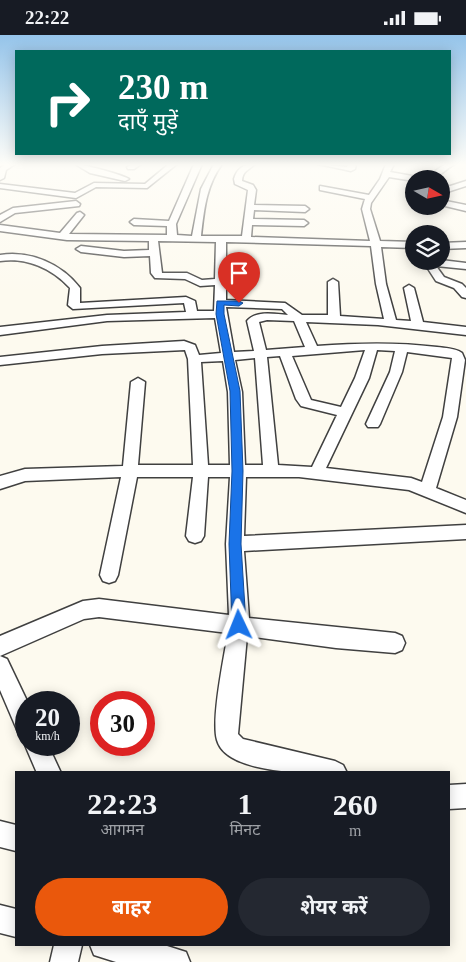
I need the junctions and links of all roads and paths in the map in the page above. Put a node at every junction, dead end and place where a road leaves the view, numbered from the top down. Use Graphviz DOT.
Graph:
graph roads {
  1 [pos="47,207"];
  2 [pos="175,207"];
  3 [pos="202,207"];
  4 [pos="251,207"];
  5 [pos="306,207"];
  6 [pos="367,207"];
  7 [pos="80,215"];
  8 [pos="0,219"];
  9 [pos="134,222"];
  10 [pos="248,222"];
  11 [pos="304,223"];
  12 [pos="172,224"];
  13 [pos="0,228"];
  14 [pos="63,236"];
  15 [pos="154,238"];
  16 [pos="172,238"];
  17 [pos="196,238"];
  18 [pos="221,239"];
  19 [pos="246,239"];
  20 [pos="303,242"];
  21 [pos="376,245"];
  22 [pos="405,245"];
  23 [pos="450,245"];
  24 [pos="466,245"];
  25 [pos="81,249"];
  26 [pos="155,253"];
  27 [pos="0,258"];
  28 [pos="450,264"];
  29 [pos="466,266"];
  30 [pos="434,270"];
  31 [pos="220,282"];
  32 [pos="333,282"];
  33 [pos="409,288"];
  34 [pos="466,295"];
  35 [pos="220,309"];
  36 [pos="192,315"];
  37 [pos="298,317"];
  38 [pos="334,319"];
  39 [pos="391,322"];
  40 [pos="418,324"];
  41 [pos="0,331"];
  42 [pos="466,331"];
  43 [pos="372,346"];
  44 [pos="402,347"];
  45 [pos="313,351"];
  46 [pos="285,353"];
  47 [pos="261,355"];
  48 [pos="229,357"];
  49 [pos="194,359"];
  50 [pos="0,361"];
  51 [pos="138,382"];
  52 [pos="345,412"];
  53 [pos="373,424"];
  54 [pos="130,471"];
  55 [pos="201,471"];
  56 [pos="238,471"];
  57 [pos="271,471"];
  58 [pos="316,472"];
  59 [pos="0,483"];
  60 [pos="428,489"];
  61 [pos="466,507"];
  62 [pos="466,532"];
  63 [pos="195,536"];
  64 [pos="235,544"];
  65 [pos="109,575"];
  66 [pos="239,625"];
  67 [pos="395,643"];
  68 [pos="0,646"];
  69 [pos="0,666"];
  70 [pos="15,699"];
  71 [pos="41,756"];
  72 [pos="47,771"];
  73 [pos="327,771"];
  74 [pos="466,796"];
  75 [pos="450,797"];
  76 [pos="0,834"];
  77 [pos="15,838"];
  78 [pos="0,919"];
  79 [pos="15,923"];
  80 [pos="68,946"];
  81 [pos="108,946"];
  82 [pos="64,962"];
  83 [pos="176,962"];
  1 -- 8 [label="street"];
  2 -- 12 [label="street"];
  3 -- 17 [label="street"];
  4 -- 10 [label="street"];
  5 -- 11 [label="street"];
  6 -- 21 [label="street"];
  7 -- 14 [label="street"];
  9 -- 12 [label="street"];
  10 -- 11 [label="street"];
  10 -- 19 [label="street"];
  11 -- 20 [label="street"];
  12 -- 16 [label="street"];
  13 -- 14 [label="street"];
  14 -- 15 [label="street"];
  15 -- 16 [label="street"];
  15 -- 26 [label="street"];
  16 -- 17 [label="street"];
  17 -- 18 [label="street"];
  18 -- 19 [label="street"];
  18 -- 31 [label="street"];
  19 -- 20 [label="street"];
  20 -- 21 [label="street"];
  21 -- 22 [label="street"];
  21 -- 39 [label="street"];
  23 -- 24 [label="street"];
  25 -- 26 [label="street"];
  26 -- 31 [label="street"];
  27 -- 36 [label="street"];
  28 -- 29 [label="street"];
  30 -- 34 [label="street"];
  31 -- 35 [label="street"];
  32 -- 38 [label="street"];
  33 -- 40 [label="street"];
  35 -- 36 [label="street"];
  35 -- 37 [label="street"];
  35 -- 48 [label="street"];
  36 -- 41 [label="street"];
  37 -- 38 [label="street"];
  37 -- 45 [label="street"];
  37 -- 47 [label="street"];
  38 -- 39 [label="street"];
  39 -- 40 [label="street"];
  40 -- 42 [label="street"];
  43 -- 44 [label="street"];
  43 -- 45 [label="street"];
  43 -- 52 [label="street"];
  44 -- 53 [label="street"];
  44 -- 60 [label="street"];
  45 -- 46 [label="street"];
  46 -- 47 [label="street"];
  46 -- 52 [label="street"];
  47 -- 48 [label="street"];
  47 -- 57 [label="street"];
  48 -- 49 [label="street"];
  48 -- 56 [label="street"];
  49 -- 50 [label="street"];
  49 -- 55 [label="street"];
  51 -- 54 [label="street"];
  52 -- 58 [label="street"];
  54 -- 55 [label="street"];
  54 -- 59 [label="street"];
  54 -- 65 [label="street"];
  55 -- 56 [label="street"];
  55 -- 63 [label="street"];
  56 -- 57 [label="street"];
  56 -- 64 [label="street"];
  57 -- 58 [label="street"];
  58 -- 60 [label="street"];
  60 -- 61 [label="street"];
  62 -- 64 [label="street"];
  64 -- 66 [label="street"];
  66 -- 67 [label="street"];
  66 -- 68 [label="street"];
  66 -- 73 [label="street"];
  69 -- 70 [label="street"];
  71 -- 72 [label="street"];
  74 -- 75 [label="street"];
  76 -- 77 [label="street"];
  78 -- 79 [label="street"];
  80 -- 82 [label="street"];
  81 -- 83 [label="street"];
}
